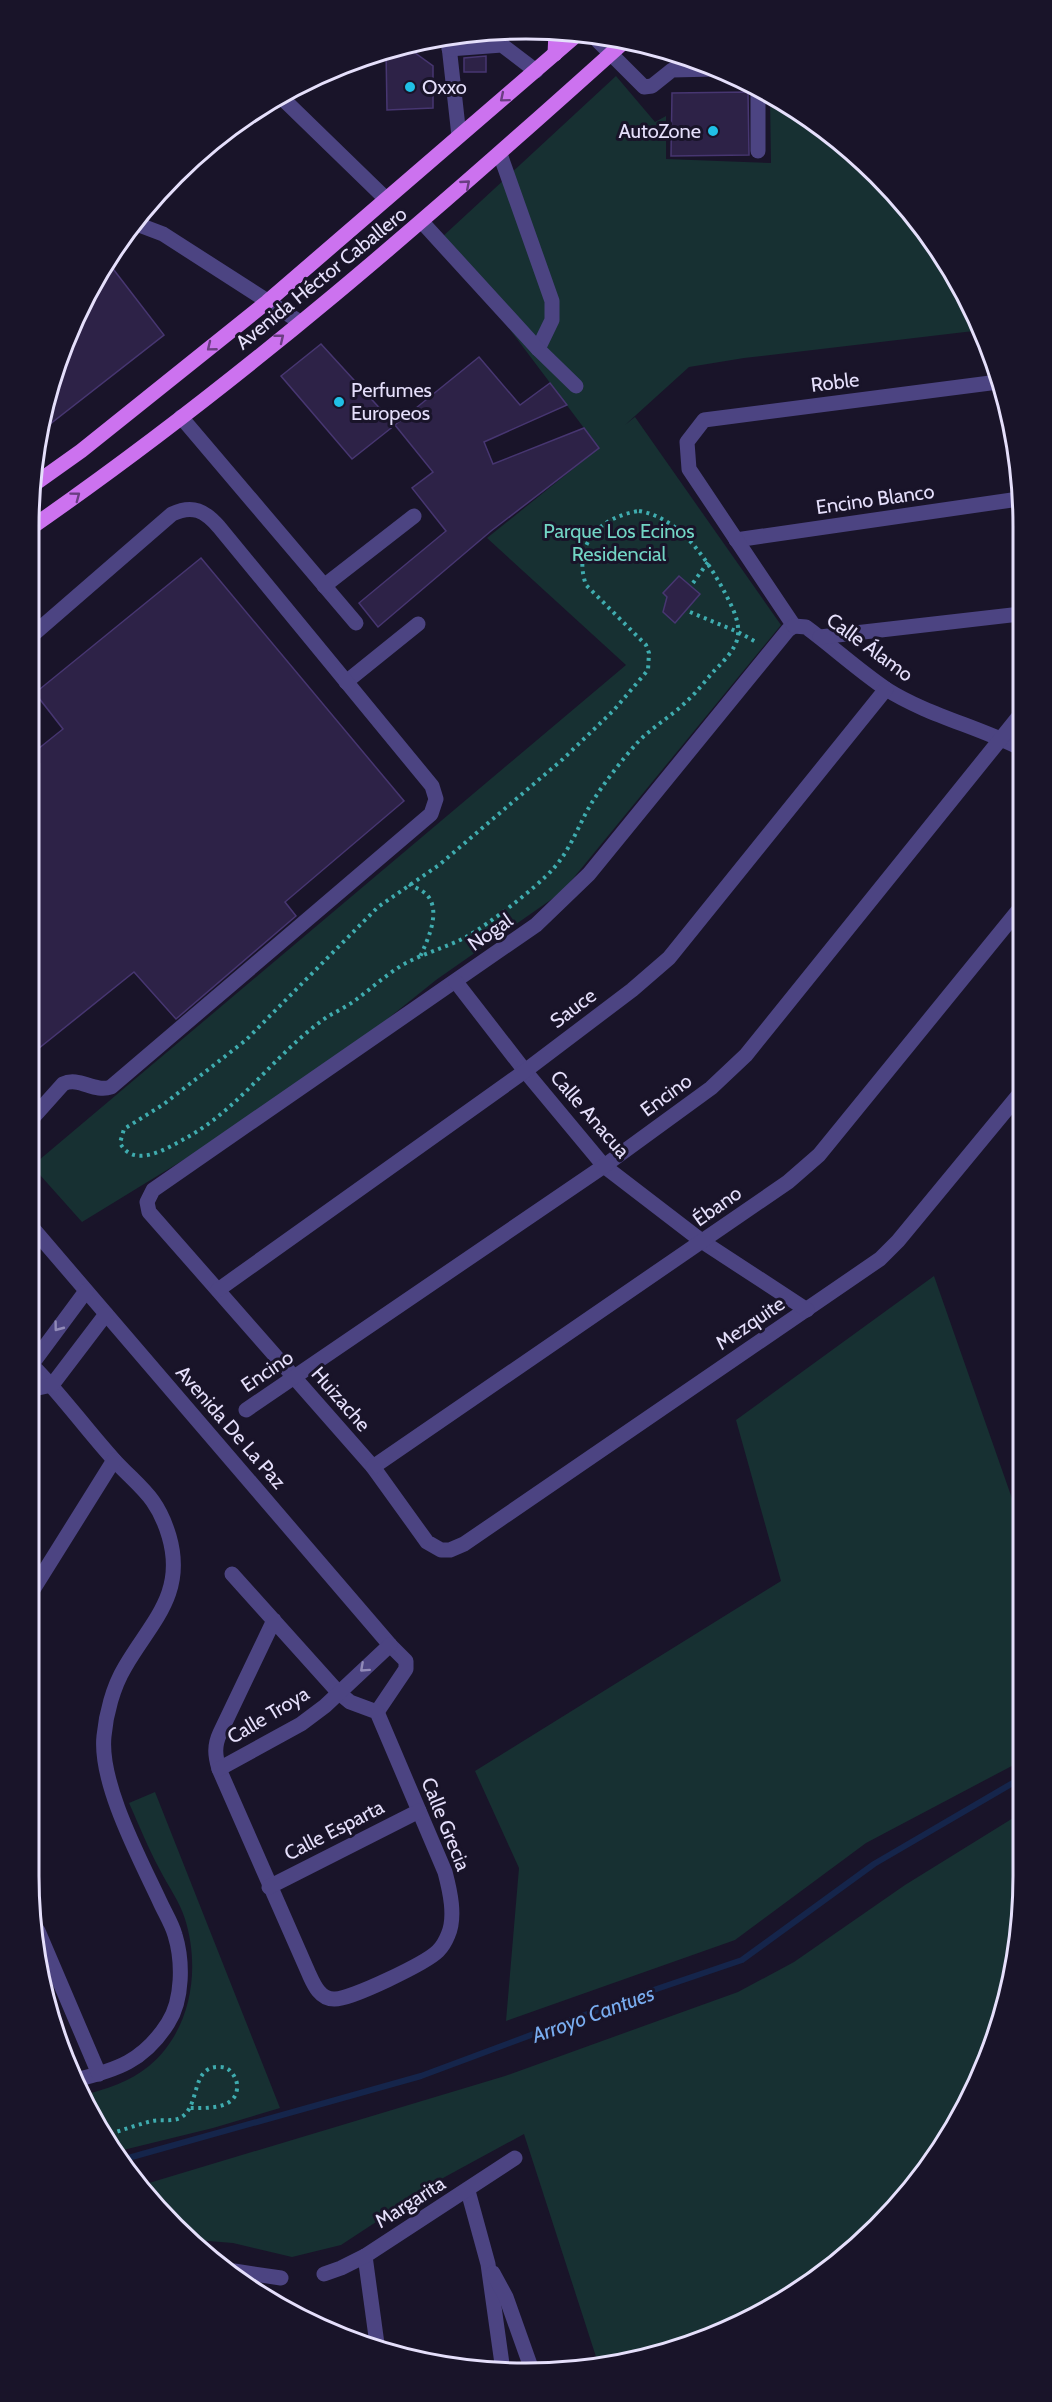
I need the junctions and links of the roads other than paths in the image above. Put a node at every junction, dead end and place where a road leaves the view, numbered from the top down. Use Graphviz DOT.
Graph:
graph roads {
  1 [pos="504,40"];
  2 [pos="556,40"];
  3 [pos="570,41"];
  4 [pos="448,45"];
  5 [pos="601,45"];
  6 [pos="618,48"];
  7 [pos="555,54"];
  8 [pos="610,54"];
  9 [pos="695,69"];
  10 [pos="536,70"];
  11 [pos="758,98"];
  12 [pos="286,102"];
  13 [pos="459,136"];
  14 [pos="758,151"];
  15 [pos="500,154"];
  16 [pos="386,199"];
  17 [pos="423,222"];
  18 [pos="142,227"];
  19 [pos="267,302"];
  20 [pos="300,322"];
  21 [pos="538,349"];
  22 [pos="991,383"];
  23 [pos="576,386"];
  24 [pos="181,417"];
  25 [pos="41,479"];
  26 [pos="1012,500"];
  27 [pos="414,516"];
  28 [pos="39,521"];
  29 [pos="736,540"];
  30 [pos="324,586"];
  31 [pos="1013,615"];
  32 [pos="356,623"];
  33 [pos="418,624"];
  34 [pos="794,626"];
  35 [pos="39,629"];
  36 [pos="820,637"];
  37 [pos="346,682"];
  38 [pos="886,689"];
  39 [pos="1013,723"];
  40 [pos="1000,738"];
  41 [pos="1013,744"];
  42 [pos="1013,918"];
  43 [pos="456,982"];
  44 [pos="525,1071"];
  45 [pos="1013,1102"];
  46 [pos="39,1105"];
  47 [pos="604,1166"];
  48 [pos="147,1202"];
  49 [pos="39,1237"];
  50 [pos="703,1242"];
  51 [pos="218,1290"];
  52 [pos="86,1291"];
  53 [pos="807,1310"];
  54 [pos="106,1314"];
  55 [pos="39,1354"];
  56 [pos="39,1374"];
  57 [pos="294,1377"];
  58 [pos="52,1385"];
  59 [pos="39,1388"];
  60 [pos="246,1410"];
  61 [pos="114,1460"];
  62 [pos="373,1467"];
  63 [pos="464,1544"];
  64 [pos="232,1574"];
  65 [pos="39,1579"];
  66 [pos="274,1620"];
  67 [pos="390,1645"];
  68 [pos="338,1692"];
  69 [pos="377,1712"];
  70 [pos="219,1769"];
  71 [pos="419,1811"];
  72 [pos="269,1887"];
  73 [pos="44,1944"];
  74 [pos="99,2074"];
  75 [pos="83,2078"];
  76 [pos="515,2158"];
  77 [pos="468,2191"];
  78 [pos="365,2256"];
  79 [pos="488,2264"];
  80 [pos="244,2272"];
  81 [pos="324,2274"];
  82 [pos="281,2278"];
  83 [pos="376,2339"];
  84 [pos="501,2362"];
  85 [pos="529,2363"];
  1 -- 10 [label="street"];
  2 -- 7 [label="main road"];
  3 -- 7 [label="main road, Avenida Héctor Caballero"];
  4 -- 13 [label="street"];
  5 -- 8 [label="street"];
  6 -- 8 [label="main road, Avenida Héctor Caballero"];
  7 -- 10 [label="main road, Avenida Héctor Caballero"];
  8 -- 9 [label="street"];
  8 -- 15 [label="main road, Avenida Héctor Caballero"];
  10 -- 13 [label="main road, Avenida Héctor Caballero, one-way"];
  11 -- 14 [label="street"];
  12 -- 16 [label="street"];
  13 -- 16 [label="main road, Avenida Héctor Caballero"];
  17 -- 15 [label="main road, Avenida Héctor Caballero, one-way"];
  15 -- 21 [label="street"];
  16 -- 19 [label="main road, Avenida Héctor Caballero"];
  17 -- 20 [label="main road, Avenida Héctor Caballero"];
  17 -- 21 [label="street"];
  18 -- 19 [label="street"];
  19 -- 20 [label="street"];
  19 -- 25 [label="main road, Avenida Héctor Caballero, one-way"];
  24 -- 20 [label="main road, Avenida Héctor Caballero, one-way"];
  21 -- 23 [label="street"];
  22 -- 29 [label="street, Roble"];
  28 -- 24 [label="main road, Avenida Héctor Caballero, one-way"];
  24 -- 30 [label="street"];
  26 -- 29 [label="street, Encino Blanco"];
  27 -- 30 [label="street"];
  29 -- 34 [label="street"];
  30 -- 32 [label="street"];
  31 -- 36 [label="street"];
  33 -- 37 [label="street"];
  34 -- 36 [label="street, Calle Álamo"];
  34 -- 43 [label="street, Nogal"];
  35 -- 37 [label="street"];
  36 -- 38 [label="street, Calle Álamo"];
  37 -- 46 [label="street"];
  38 -- 40 [label="street, Calle Álamo"];
  38 -- 44 [label="street, Sauce"];
  39 -- 40 [label="street, Encino"];
  40 -- 41 [label="street, Calle Álamo"];
  40 -- 47 [label="street, Encino"];
  42 -- 50 [label="street, Ébano"];
  43 -- 44 [label="street, Calle Anacua"];
  43 -- 48 [label="street, Nogal"];
  44 -- 47 [label="street, Calle Anacua"];
  44 -- 51 [label="street, Sauce"];
  45 -- 53 [label="street, Mezquite"];
  47 -- 50 [label="street, Calle Anacua"];
  47 -- 57 [label="street, Encino"];
  48 -- 51 [label="street, Huizache"];
  49 -- 52 [label="street, Avenida De La Paz"];
  50 -- 53 [label="street, Calle Anacua"];
  50 -- 62 [label="street, Ébano"];
  51 -- 57 [label="street, Huizache"];
  52 -- 54 [label="street, Avenida De La Paz"];
  52 -- 55 [label="street, one-way"];
  53 -- 63 [label="street, Mezquite"];
  54 -- 58 [label="street"];
  54 -- 67 [label="street, Avenida De La Paz"];
  56 -- 58 [label="street"];
  57 -- 60 [label="street, Encino"];
  57 -- 62 [label="street, Huizache"];
  58 -- 59 [label="street"];
  58 -- 61 [label="street"];
  61 -- 65 [label="street"];
  61 -- 74 [label="street"];
  62 -- 63 [label="street, Huizache"];
  64 -- 66 [label="street"];
  66 -- 68 [label="street"];
  66 -- 70 [label="street, Calle Grecia"];
  67 -- 68 [label="street, Calle Troya, one-way"];
  67 -- 69 [label="street, Avenida De La Paz"];
  68 -- 69 [label="street"];
  68 -- 70 [label="street, Calle Troya"];
  69 -- 71 [label="street, Calle Grecia"];
  70 -- 72 [label="street, Calle Grecia"];
  71 -- 72 [label="street, Calle Esparta"];
  71 -- 72 [label="street, Calle Grecia"];
  73 -- 74 [label="street"];
  74 -- 75 [label="street"];
  76 -- 77 [label="street, Margarita"];
  77 -- 78 [label="street, Margarita"];
  77 -- 79 [label="street"];
  78 -- 81 [label="street, Margarita"];
  78 -- 83 [label="street"];
  79 -- 84 [label="street"];
  79 -- 85 [label="street"];
  80 -- 82 [label="street"];
}
